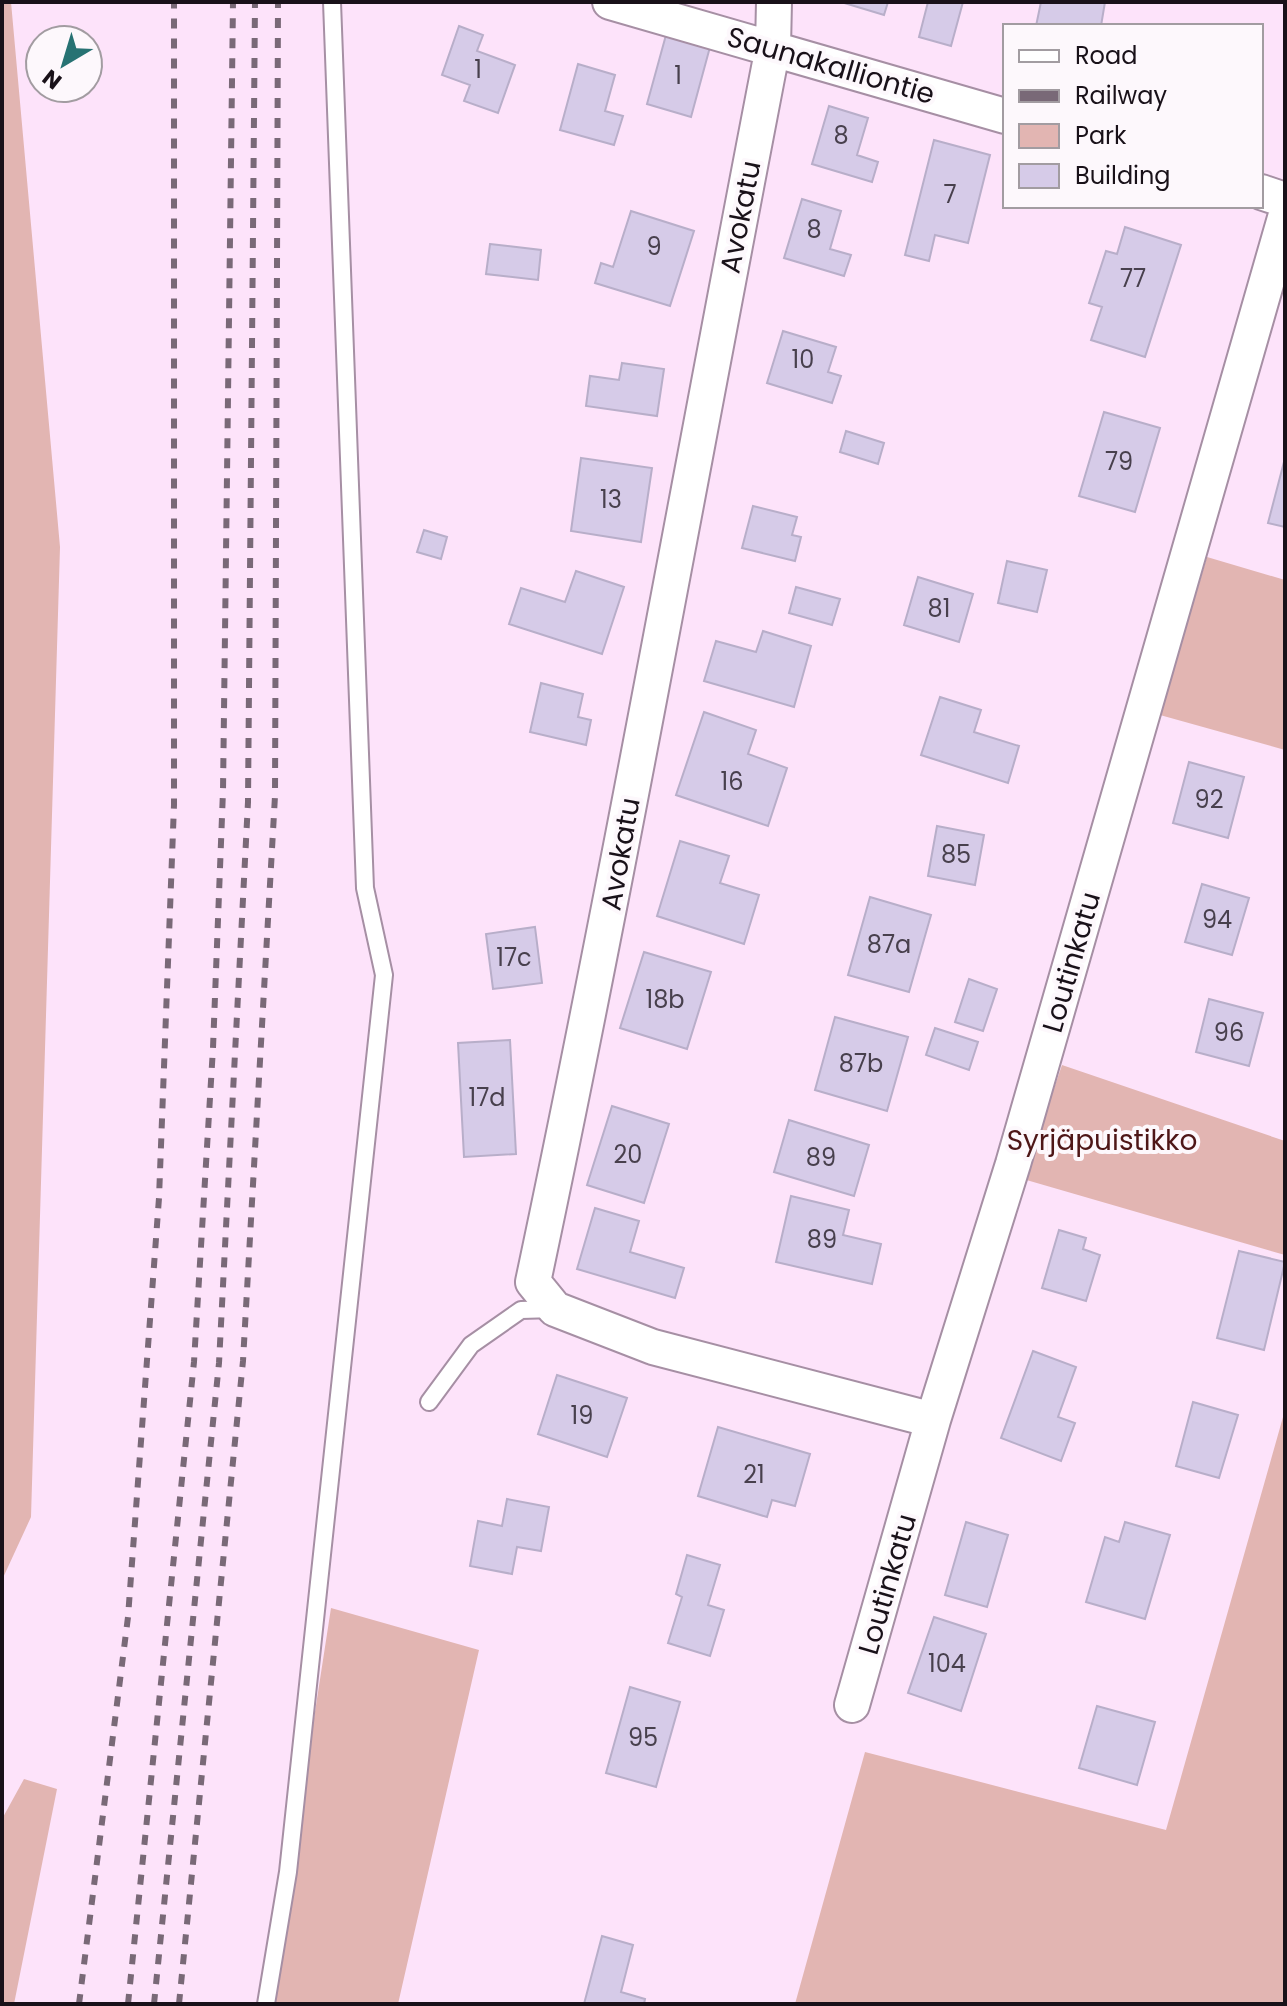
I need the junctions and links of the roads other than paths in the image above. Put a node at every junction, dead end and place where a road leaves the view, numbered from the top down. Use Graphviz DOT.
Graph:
graph roads {
  1 [pos="332,2"];
  2 [pos="610,2"];
  3 [pos="774,2"];
  4 [pos="773,47"];
  5 [pos="1003,115"];
  6 [pos="1263,193"];
  7 [pos="1285,200"];
  8 [pos="1285,218"];
  9 [pos="555,1309"];
  10 [pos="429,1402"];
  11 [pos="933,1420"];
  12 [pos="852,1705"];
  13 [pos="266,2004"];
  1 -- 13 [label="lane"];
  2 -- 4 [label="street, Saunakalliontie"];
  3 -- 4 [label="street, Avokatu"];
  4 -- 5 [label="street, Saunakalliontie"];
  4 -- 9 [label="street, Avokatu"];
  6 -- 7 [label="street"];
  8 -- 11 [label="street, Loutinkatu"];
  9 -- 10 [label="lane"];
  9 -- 11 [label="street"];
  11 -- 12 [label="street, Loutinkatu"];
}
